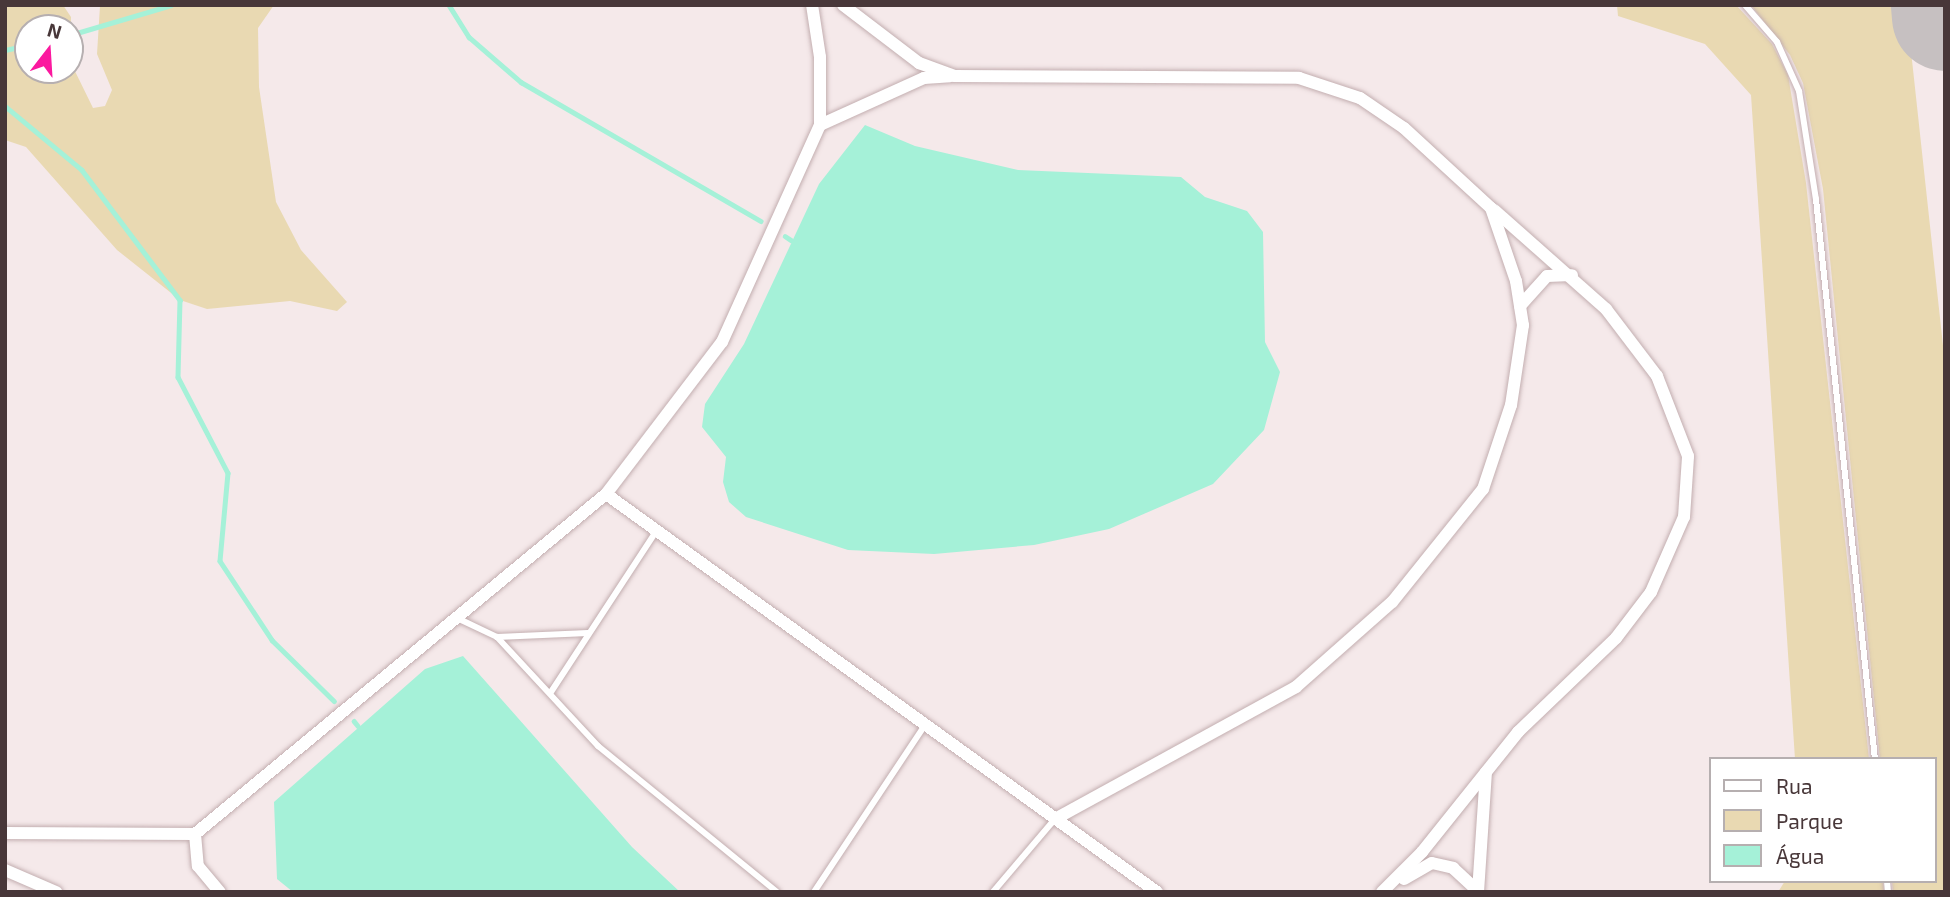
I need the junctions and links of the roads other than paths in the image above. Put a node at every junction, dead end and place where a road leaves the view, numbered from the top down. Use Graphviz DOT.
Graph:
graph roads {
  1 [pos="812,5"];
  2 [pos="843,5"];
  3 [pos="1745,5"];
  4 [pos="954,76"];
  5 [pos="820,125"];
  6 [pos="1491,208"];
  7 [pos="1572,275"];
  8 [pos="1520,306"];
  9 [pos="606,494"];
  10 [pos="657,530"];
  11 [pos="457,618"];
  12 [pos="588,633"];
  13 [pos="497,637"];
  14 [pos="551,692"];
  15 [pos="925,725"];
  16 [pos="1875,757"];
  17 [pos="1486,772"];
  18 [pos="1055,819"];
  19 [pos="5,834"];
  20 [pos="195,835"];
  21 [pos="5,870"];
  22 [pos="1388,889"];
  23 [pos="56,892"];
  24 [pos="220,892"];
  25 [pos="777,892"];
  26 [pos="814,892"];
  27 [pos="993,892"];
  28 [pos="1157,892"];
  29 [pos="1478,892"];
  1 -- 5 [label="street"];
  2 -- 4 [label="street"];
  3 -- 16 [label="lane"];
  4 -- 5 [label="street"];
  4 -- 6 [label="street"];
  5 -- 9 [label="street"];
  6 -- 7 [label="street"];
  6 -- 8 [label="street"];
  7 -- 8 [label="street"];
  7 -- 17 [label="street"];
  8 -- 18 [label="street"];
  9 -- 10 [label="street"];
  9 -- 11 [label="street"];
  10 -- 12 [label="lane"];
  10 -- 15 [label="street"];
  11 -- 13 [label="lane"];
  11 -- 20 [label="street"];
  12 -- 13 [label="lane"];
  12 -- 14 [label="lane"];
  13 -- 14 [label="lane"];
  14 -- 25 [label="lane"];
  15 -- 18 [label="street"];
  15 -- 26 [label="lane"];
  17 -- 22 [label="street"];
  17 -- 29 [label="street"];
  18 -- 27 [label="lane"];
  18 -- 28 [label="street"];
  19 -- 20 [label="street"];
  20 -- 24 [label="street"];
  21 -- 23 [label="street"];
  22 -- 29 [label="street"];
}
